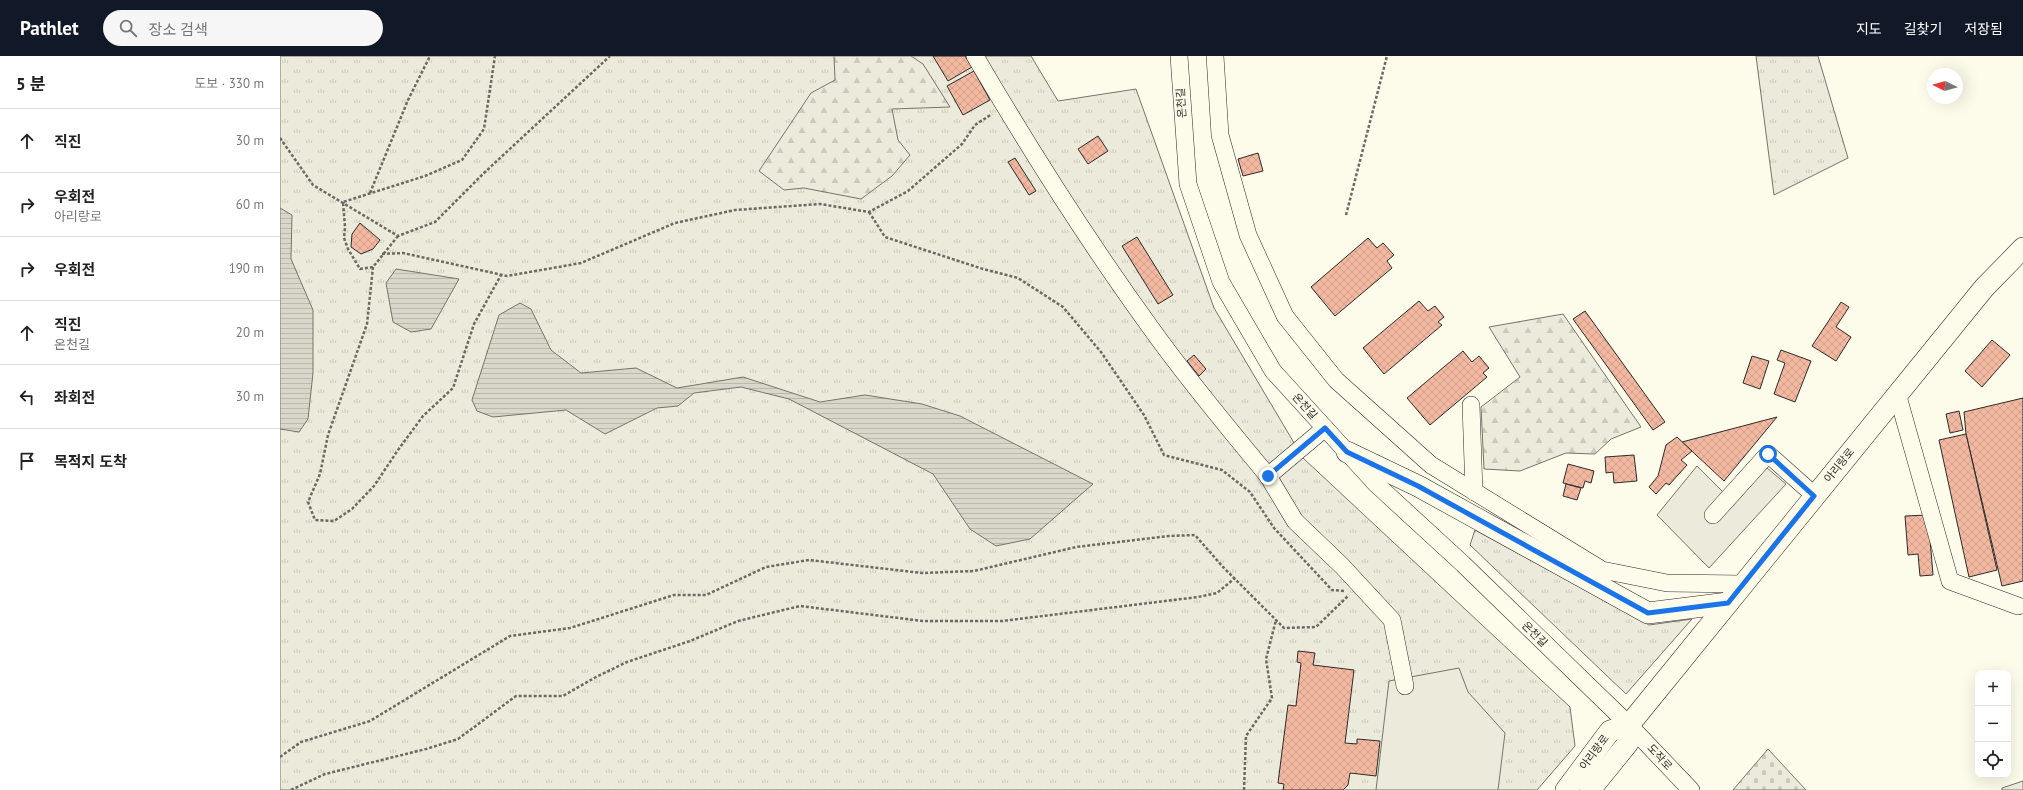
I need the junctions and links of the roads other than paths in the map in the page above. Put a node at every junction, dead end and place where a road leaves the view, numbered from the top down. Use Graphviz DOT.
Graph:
graph roads {
  1 [pos="975,56"];
  2 [pos="1179,56"];
  3 [pos="1215,56"];
  4 [pos="2023,248"];
  5 [pos="1897,393"];
  6 [pos="1471,406"];
  7 [pos="1325,428"];
  8 [pos="1347,452"];
  9 [pos="1268,476"];
  10 [pos="1474,492"];
  11 [pos="1814,496"];
  12 [pos="1714,515"];
  13 [pos="1743,584"];
  14 [pos="1728,603"];
  15 [pos="2018,606"];
  16 [pos="1405,686"];
  17 [pos="1629,725"];
  18 [pos="1566,790"];
  19 [pos="1590,790"];
  20 [pos="1691,790"];
  1 -- 9 [label="street"];
  2 -- 7 [label="street, 온천길"];
  3 -- 10 [label="street"];
  4 -- 5 [label="main road, 아리랑로"];
  5 -- 11 [label="main road, 아리랑로"];
  5 -- 15 [label="street"];
  6 -- 10 [label="street"];
  7 -- 8 [label="street, 온천길"];
  7 -- 9 [label="street"];
  8 -- 14 [label="main road"];
  8 -- 17 [label="street, 온천길"];
  9 -- 16 [label="street"];
  10 -- 13 [label="street"];
  11 -- 12 [label="street"];
  11 -- 13 [label="main road, 아리랑로"];
  13 -- 14 [label="main road, 아리랑로"];
  14 -- 17 [label="main road, 아리랑로"];
  17 -- 18 [label="main road, 아리랑로"];
  17 -- 19 [label="main road, 아리랑로"];
  17 -- 20 [label="street, 도작로"];
}
